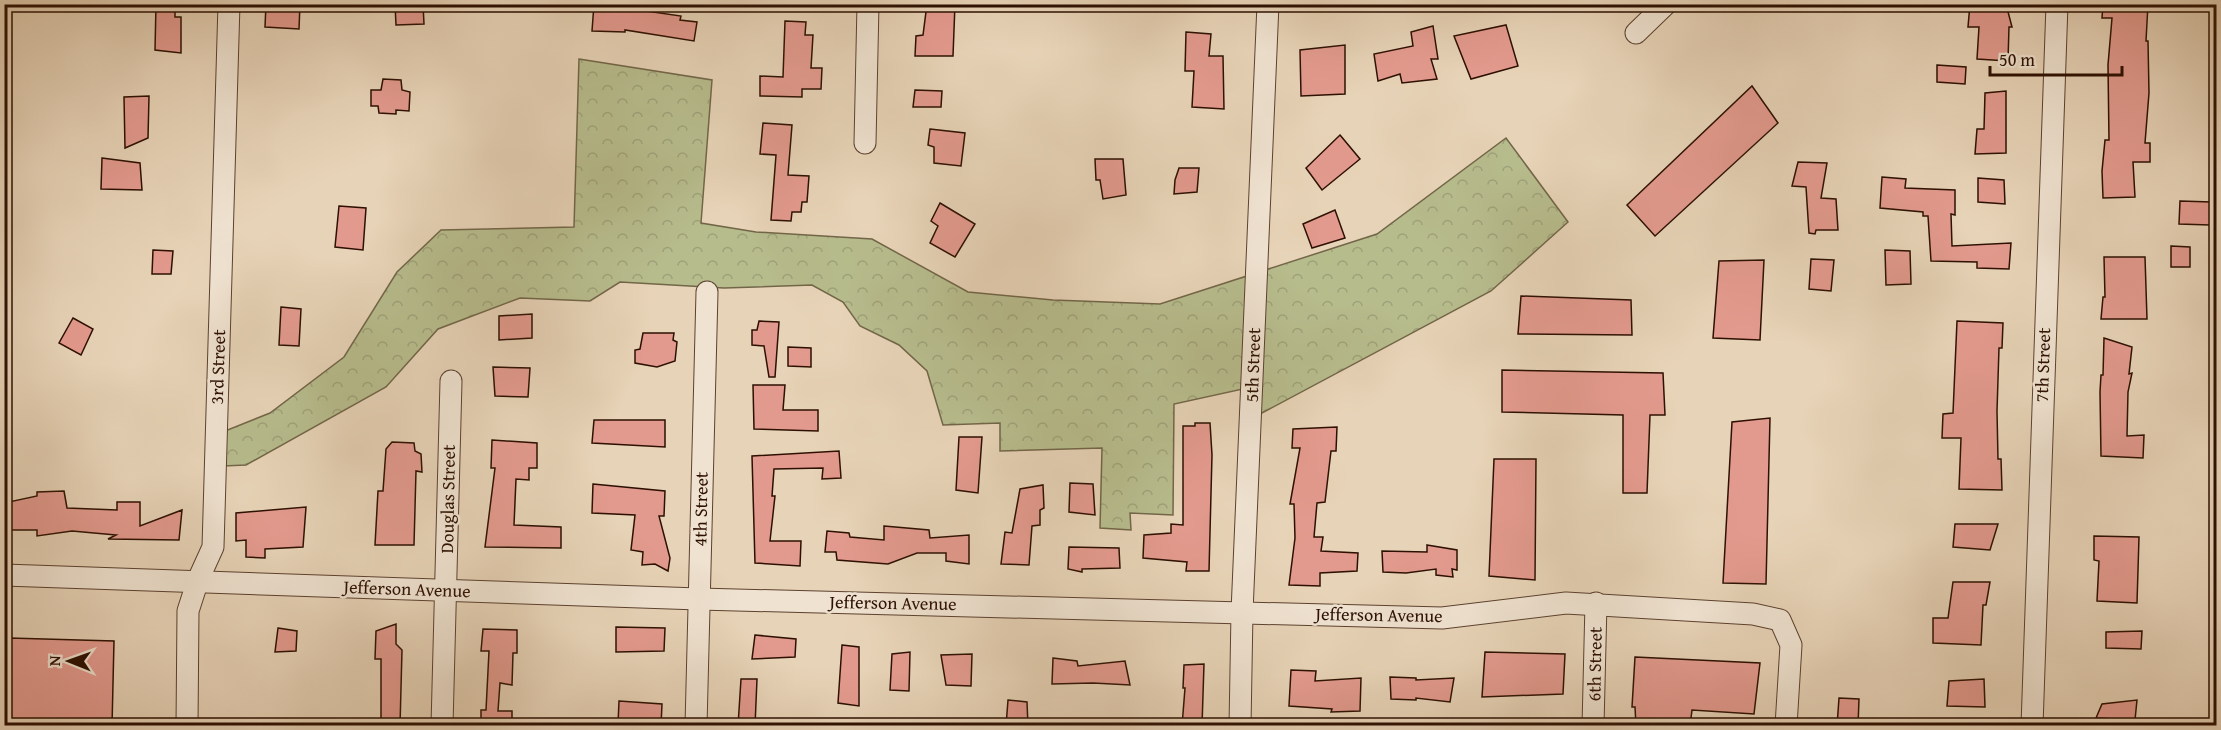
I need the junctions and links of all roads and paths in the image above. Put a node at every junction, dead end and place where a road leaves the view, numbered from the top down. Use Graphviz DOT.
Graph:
graph roads {
  1 [pos="229,4"];
  2 [pos="868,4"];
  3 [pos="1268,4"];
  4 [pos="1665,4"];
  5 [pos="2057,4"];
  6 [pos="1636,33"];
  7 [pos="865,143"];
  8 [pos="707,292"];
  9 [pos="451,381"];
  10 [pos="4,575"];
  11 [pos="198,580"];
  12 [pos="447,591"];
  13 [pos="699,599"];
  14 [pos="1596,603"];
  15 [pos="1242,612"];
  16 [pos="187,726"];
  17 [pos="442,726"];
  18 [pos="696,726"];
  19 [pos="1240,726"];
  20 [pos="1593,726"];
  21 [pos="1786,726"];
  22 [pos="2032,726"];
  1 -- 11 [label="street, 3rd Street"];
  2 -- 7 [label="street"];
  3 -- 15 [label="street, 5th Street"];
  4 -- 6 [label="street"];
  5 -- 22 [label="street, 7th Street"];
  8 -- 13 [label="street, 4th Street"];
  9 -- 12 [label="street, Douglas Street"];
  10 -- 11 [label="street, Jefferson Avenue"];
  11 -- 12 [label="street, Jefferson Avenue"];
  11 -- 16 [label="street, 3rd Street"];
  12 -- 13 [label="street, Jefferson Avenue"];
  12 -- 17 [label="street, Douglas Street"];
  13 -- 15 [label="street, Jefferson Avenue"];
  13 -- 18 [label="street, 4th Street"];
  14 -- 15 [label="street, Jefferson Avenue"];
  14 -- 20 [label="street, 6th Street"];
  14 -- 21 [label="street, Jefferson Avenue"];
  15 -- 19 [label="street, 5th Street"];
}
